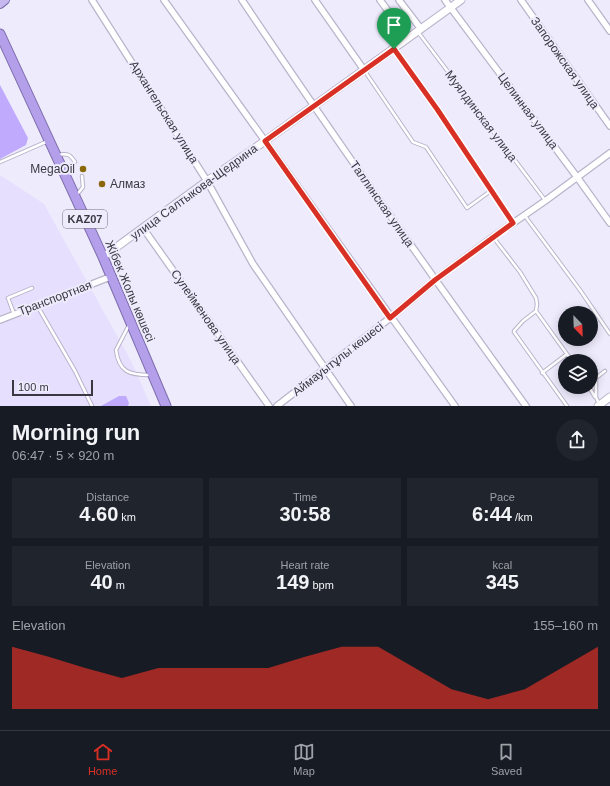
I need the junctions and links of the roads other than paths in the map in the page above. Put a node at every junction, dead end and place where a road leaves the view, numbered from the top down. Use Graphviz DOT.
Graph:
graph roads {
  1 [pos="5,0"];
  2 [pos="92,0"];
  3 [pos="164,0"];
  4 [pos="242,0"];
  5 [pos="315,0"];
  6 [pos="380,0"];
  7 [pos="399,0"];
  8 [pos="445,0"];
  9 [pos="461,0"];
  10 [pos="521,0"];
  11 [pos="588,0"];
  12 [pos="0,4"];
  13 [pos="450,8"];
  14 [pos="419,30"];
  15 [pos="610,31"];
  16 [pos="0,34"];
  17 [pos="408,38"];
  18 [pos="394,49"];
  19 [pos="364,70"];
  20 [pos="314,106"];
  21 [pos="610,126"];
  22 [pos="48,140"];
  23 [pos="265,141"];
  24 [pos="610,153"];
  25 [pos="55,155"];
  26 [pos="0,162"];
  27 [pos="75,162"];
  28 [pos="82,176"];
  29 [pos="577,177"];
  30 [pos="207,181"];
  31 [pos="492,190"];
  32 [pos="75,198"];
  33 [pos="545,201"];
  34 [pos="524,215"];
  35 [pos="610,222"];
  36 [pos="513,223"];
  37 [pos="143,228"];
  38 [pos="493,237"];
  39 [pos="103,257"];
  40 [pos="110,277"];
  41 [pos="435,280"];
  42 [pos="32,288"];
  43 [pos="37,305"];
  44 [pos="536,311"];
  45 [pos="14,314"];
  46 [pos="390,318"];
  47 [pos="0,320"];
  48 [pos="130,323"];
  49 [pos="610,334"];
  50 [pos="567,354"];
  51 [pos="558,361"];
  52 [pos="325,369"];
  53 [pos="605,371"];
  54 [pos="542,373"];
  55 [pos="153,375"];
  56 [pos="594,394"];
  57 [pos="596,397"];
  58 [pos="610,397"];
  59 [pos="92,406"];
  60 [pos="166,406"];
  61 [pos="269,406"];
  62 [pos="277,406"];
  63 [pos="351,406"];
  64 [pos="454,406"];
  65 [pos="526,406"];
  66 [pos="567,406"];
  67 [pos="599,406"];
  1 -- 12 [label="main road"];
  2 -- 30 [label="street, Архангельская улица"];
  3 -- 23 [label="street"];
  4 -- 20 [label="street, Таллинская улица"];
  5 -- 19 [label="street"];
  6 -- 17 [label="street"];
  7 -- 14 [label="street"];
  8 -- 13 [label="street, Целинная улица"];
  9 -- 13 [label="street, улица Салтыкова-Щедрина"];
  10 -- 21 [label="street, Запорожская улица"];
  11 -- 15 [label="street"];
  13 -- 14 [label="street, улица Салтыкова-Щедрина"];
  13 -- 29 [label="street, Целинная улица"];
  14 -- 17 [label="street, улица Салтыкова-Щедрина"];
  14 -- 33 [label="lane, Муялдинская улица"];
  16 -- 22 [label="highway, Жібек Жолы көшесі / KAZ07"];
  17 -- 18 [label="street, улица Салтыкова-Щедрина"];
  18 -- 19 [label="street, улица Салтыкова-Щедрина"];
  18 -- 31 [label="lane"];
  19 -- 20 [label="street, улица Салтыкова-Щедрина"];
  19 -- 31 [label="lane"];
  20 -- 23 [label="street, улица Салтыкова-Щедрина"];
  20 -- 41 [label="street, Таллинская улица"];
  22 -- 25 [label="highway, Жібек Жолы көшесі / KAZ07"];
  22 -- 26 [label="lane"];
  23 -- 30 [label="street, улица Салтыкова-Щедрина"];
  23 -- 46 [label="street"];
  24 -- 29 [label="street, Аймауытұлы көшесі"];
  25 -- 27 [label="lane"];
  25 -- 32 [label="highway, Жібек Жолы көшесі / KAZ07"];
  28 -- 32 [label="lane"];
  29 -- 33 [label="street, Аймауытұлы көшесі"];
  29 -- 35 [label="street, Целинная улица"];
  30 -- 37 [label="street, улица Салтыкова-Щедрина"];
  30 -- 52 [label="street, Архангельская улица"];
  31 -- 36 [label="lane"];
  32 -- 39 [label="highway, Жібек Жолы көшесі / KAZ07"];
  33 -- 34 [label="street, Аймауытұлы көшесі"];
  34 -- 36 [label="street, Аймауытұлы көшесі"];
  34 -- 49 [label="lane"];
  36 -- 38 [label="street, Аймауытұлы көшесі"];
  37 -- 39 [label="street, улица Салтыкова-Щедрина"];
  37 -- 61 [label="street, Сулейменова улица"];
  38 -- 41 [label="street, Аймауытұлы көшесі"];
  38 -- 44 [label="lane"];
  39 -- 40 [label="highway, Жібек Жолы көшесі / KAZ07"];
  40 -- 43 [label="street, Транспортная"];
  40 -- 48 [label="highway, Жібек Жолы көшесі / KAZ07"];
  41 -- 46 [label="street, Аймауытұлы көшесі"];
  41 -- 65 [label="street, Таллинская улица"];
  42 -- 45 [label="lane"];
  43 -- 45 [label="street, Транспортная"];
  43 -- 59 [label="lane"];
  44 -- 50 [label="lane"];
  44 -- 54 [label="lane"];
  45 -- 47 [label="street, Транспортная"];
  46 -- 52 [label="street, Аймауытұлы көшесі"];
  46 -- 64 [label="street"];
  48 -- 55 [label="highway, Жібек Жолы көшесі / KAZ07"];
  48 -- 55 [label="lane"];
  51 -- 54 [label="lane"];
  52 -- 62 [label="street, Аймауытұлы көшесі"];
  52 -- 63 [label="street, Архангельская улица"];
  53 -- 57 [label="lane"];
  54 -- 66 [label="lane"];
  55 -- 60 [label="highway, Жібек Жолы көшесі / KAZ07"];
  56 -- 57 [label="lane"];
  57 -- 67 [label="lane"];
  58 -- 67 [label="street"];
}
